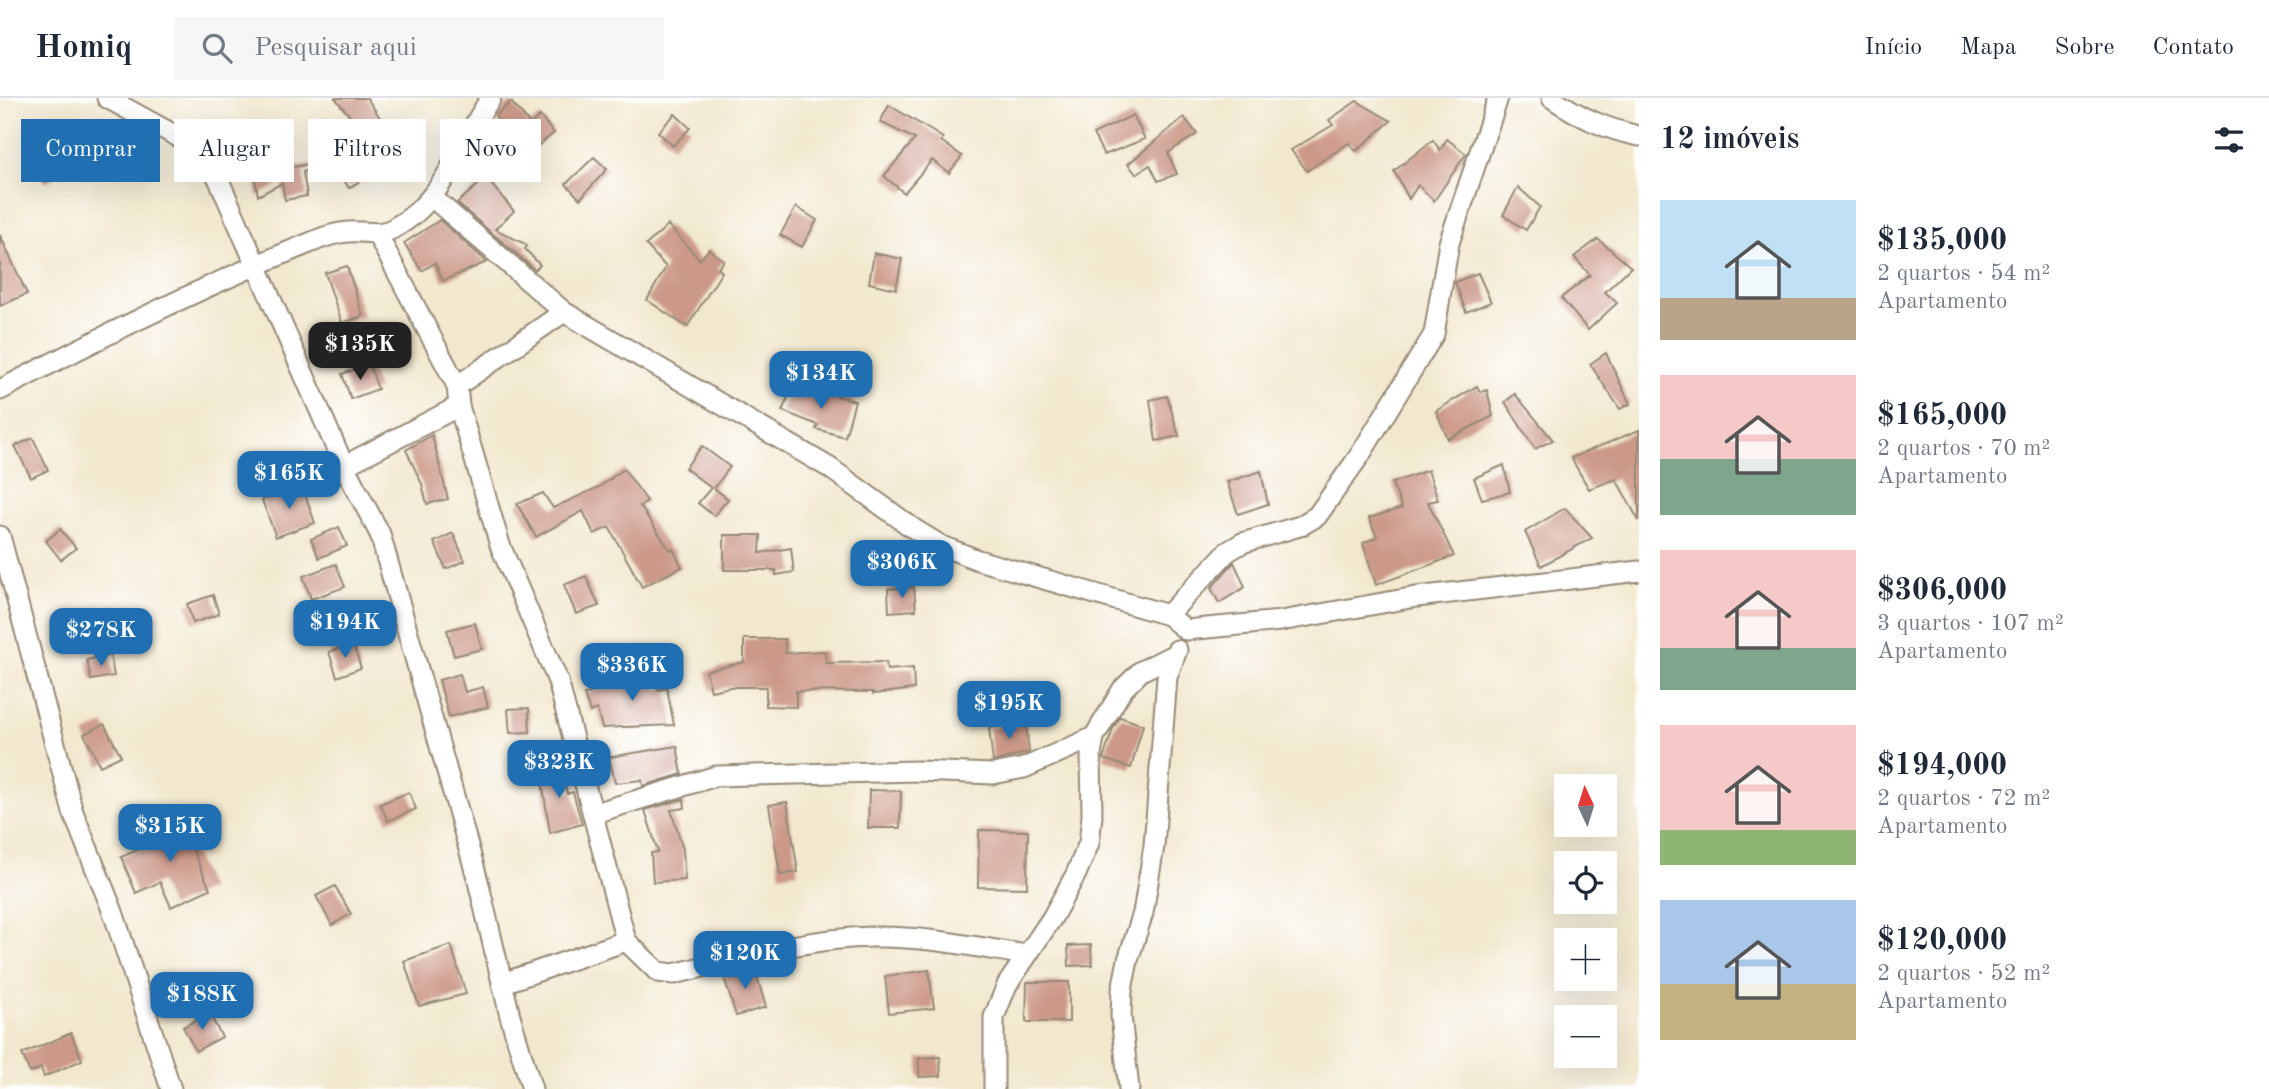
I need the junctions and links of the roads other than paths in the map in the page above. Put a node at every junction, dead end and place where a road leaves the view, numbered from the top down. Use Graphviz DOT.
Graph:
graph roads {
  1 [pos="107,98"];
  2 [pos="491,98"];
  3 [pos="1498,98"];
  4 [pos="1552,98"];
  5 [pos="1639,136"];
  6 [pos="433,198"];
  7 [pos="377,234"];
  8 [pos="255,265"];
  9 [pos="564,312"];
  10 [pos="457,386"];
  11 [pos="0,390"];
  12 [pos="459,406"];
  13 [pos="344,466"];
  14 [pos="0,536"];
  15 [pos="1639,571"];
  16 [pos="1168,615"];
  17 [pos="1186,630"];
  18 [pos="1175,654"];
  19 [pos="1094,737"];
  20 [pos="595,813"];
  21 [pos="626,941"];
  22 [pos="1027,955"];
  23 [pos="503,983"];
  24 [pos="171,1089"];
  25 [pos="533,1089"];
  26 [pos="995,1089"];
  27 [pos="1129,1089"];
  1 -- 8 [label="street"];
  2 -- 6 [label="street"];
  3 -- 16 [label="street"];
  4 -- 5 [label="street"];
  6 -- 7 [label="street"];
  6 -- 9 [label="street"];
  7 -- 8 [label="street"];
  7 -- 10 [label="street"];
  8 -- 11 [label="street"];
  8 -- 13 [label="street"];
  9 -- 10 [label="street"];
  9 -- 16 [label="street"];
  10 -- 12 [label="street"];
  12 -- 13 [label="street"];
  12 -- 20 [label="street"];
  13 -- 23 [label="street"];
  14 -- 24 [label="street"];
  15 -- 17 [label="street"];
  16 -- 17 [label="street"];
  17 -- 18 [label="street"];
  18 -- 19 [label="street"];
  18 -- 27 [label="street"];
  19 -- 20 [label="street"];
  19 -- 22 [label="street"];
  20 -- 21 [label="street"];
  21 -- 22 [label="street"];
  21 -- 23 [label="street"];
  22 -- 26 [label="street"];
  23 -- 25 [label="street"];
}
